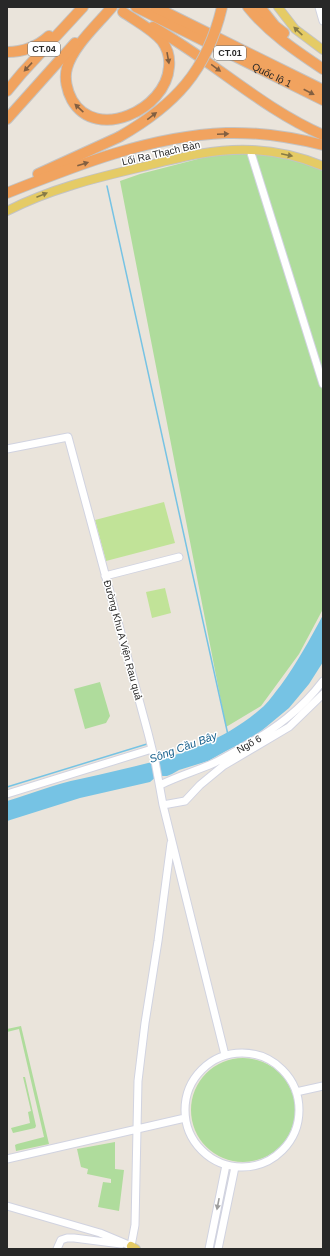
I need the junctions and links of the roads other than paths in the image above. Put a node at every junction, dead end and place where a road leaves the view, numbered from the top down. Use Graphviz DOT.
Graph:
graph roads {
  1 [pos="76,7"];
  2 [pos="83,7"];
  3 [pos="106,7"];
  4 [pos="112,7"];
  5 [pos="136,7"];
  6 [pos="155,7"];
  7 [pos="222,7"];
  8 [pos="248,7"];
  9 [pos="260,7"];
  10 [pos="278,7"];
  11 [pos="321,8"];
  12 [pos="123,12"];
  13 [pos="323,21"];
  14 [pos="323,50"];
  15 [pos="7,52"];
  16 [pos="323,64"];
  17 [pos="323,69"];
  18 [pos="323,90"];
  19 [pos="7,91"];
  20 [pos="323,100"];
  21 [pos="7,119"];
  22 [pos="323,135"];
  23 [pos="323,145"];
  24 [pos="250,150"];
  25 [pos="323,166"];
  26 [pos="7,192"];
  27 [pos="7,211"];
  28 [pos="323,384"];
  29 [pos="7,449"];
  30 [pos="179,557"];
  31 [pos="105,576"];
  32 [pos="323,681"];
  33 [pos="323,694"];
  34 [pos="152,750"];
  35 [pos="160,784"];
  36 [pos="7,794"];
  37 [pos="163,804"];
  38 [pos="172,839"];
  39 [pos="224,1055"];
  40 [pos="323,1086"];
  41 [pos="296,1092"];
  42 [pos="185,1118"];
  43 [pos="137,1130"];
  44 [pos="7,1159"];
  45 [pos="226,1165"];
  46 [pos="235,1167"];
  47 [pos="7,1206"];
  48 [pos="133,1247"];
  49 [pos="57,1249"];
  50 [pos="209,1249"];
  51 [pos="218,1249"];
  1 -- 15 [label="highway"];
  2 -- 19 [label="highway, CT.04, one-way"];
  3 -- 21 [label="highway, CT.04"];
  4 -- 12 [label="highway"];
  12 -- 4 [label="highway, one-way"];
  5 -- 20 [label="highway, Quốc lộ 1 / CT.01, one-way"];
  6 -- 18 [label="highway, Quốc lộ 1 / CT.01"];
  26 -- 7 [label="highway, one-way, bridge"];
  8 -- 17 [label="highway"];
  9 -- 16 [label="highway"];
  14 -- 10 [label="main road, one-way"];
  11 -- 13 [label="street"];
  12 -- 22 [label="highway, one-way"];
  26 -- 23 [label="highway, one-way"];
  24 -- 25 [label="main road, Lối Ra Thạch Bàn, one-way"];
  27 -- 24 [label="main road, Lối Ra Thạch Bàn, one-way"];
  24 -- 28 [label="street"];
  29 -- 31 [label="street, Đường Khu A Viện Rau quả"];
  30 -- 31 [label="street"];
  31 -- 34 [label="street, Đường Khu A Viện Rau quả"];
  32 -- 35 [label="street, Ngõ 6"];
  33 -- 37 [label="street"];
  34 -- 35 [label="street, Đường Khu A Viện Rau quả"];
  34 -- 36 [label="street"];
  35 -- 37 [label="street, Đường Khu A Viện Rau quả"];
  37 -- 38 [label="street, Đường Khu A Viện Rau quả"];
  38 -- 39 [label="street, Đường Khu A Viện Rau quả"];
  38 -- 43 [label="street"];
  39 -- 41 [label="street"];
  39 -- 42 [label="street"];
  40 -- 41 [label="street"];
  41 -- 46 [label="street"];
  42 -- 43 [label="street"];
  42 -- 45 [label="street"];
  43 -- 44 [label="street"];
  43 -- 48 [label="street"];
  45 -- 46 [label="street"];
  45 -- 50 [label="street, one-way"];
  46 -- 51 [label="street"];
  47 -- 48 [label="street"];
  48 -- 49 [label="street"];
}
